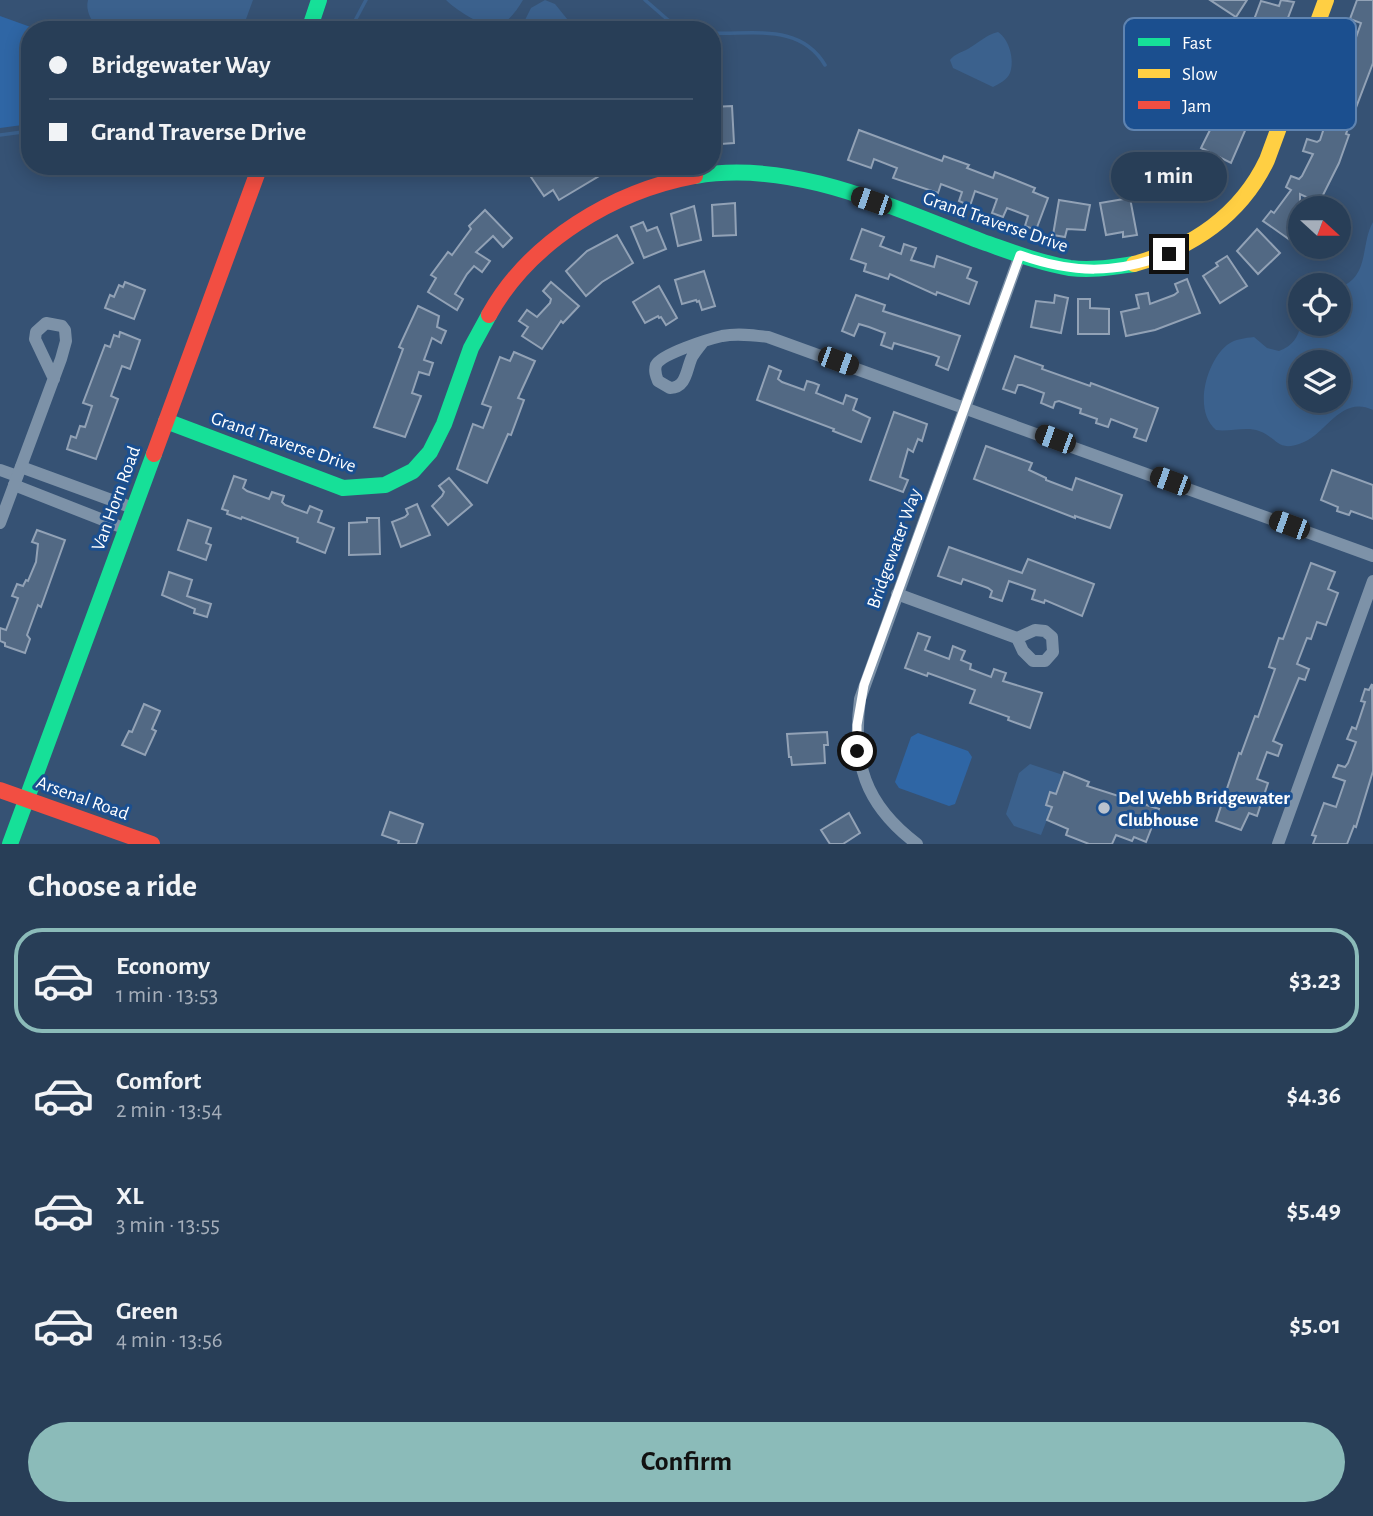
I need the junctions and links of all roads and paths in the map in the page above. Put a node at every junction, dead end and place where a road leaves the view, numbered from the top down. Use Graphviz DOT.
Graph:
graph roads {
  1 [pos="319,0"];
  2 [pos="1326,0"];
  3 [pos="1319,18"];
  4 [pos="312,21"];
  5 [pos="1277,130"];
  6 [pos="721,174"];
  7 [pos="257,175"];
  8 [pos="714,175"];
  9 [pos="1020,255"];
  10 [pos="703,342"];
  11 [pos="54,379"];
  12 [pos="964,407"];
  13 [pos="166,421"];
  14 [pos="0,470"];
  15 [pos="18,476"];
  16 [pos="134,508"];
  17 [pos="0,523"];
  18 [pos="126,529"];
  19 [pos="1373,556"];
  20 [pos="1373,581"];
  21 [pos="897,594"];
  22 [pos="1017,638"];
  23 [pos="0,790"];
  24 [pos="26,799"];
  25 [pos="10,844"];
  26 [pos="152,844"];
  27 [pos="917,844"];
  28 [pos="1278,844"];
  1 -- 4 [label="street"];
  2 -- 3 [label="street, Grand Traverse Drive"];
  5 -- 9 [label="street, Grand Traverse Drive"];
  6 -- 9 [label="street, Grand Traverse Drive"];
  7 -- 13 [label="street, Van Horn Road"];
  8 -- 13 [label="street, Grand Traverse Drive"];
  9 -- 12 [label="street, Bridgewater Way"];
  10 -- 12 [label="street"];
  11 -- 15 [label="street"];
  12 -- 19 [label="street"];
  12 -- 21 [label="street, Bridgewater Way"];
  13 -- 16 [label="street, Van Horn Road"];
  14 -- 15 [label="street"];
  15 -- 16 [label="street"];
  15 -- 17 [label="street"];
  15 -- 18 [label="street"];
  16 -- 18 [label="street, Van Horn Road"];
  18 -- 24 [label="street, Van Horn Road"];
  20 -- 28 [label="street"];
  21 -- 22 [label="street"];
  21 -- 27 [label="street, Bridgewater Way"];
  23 -- 24 [label="street, Arsenal Road"];
  24 -- 25 [label="street, Van Horn Road"];
  24 -- 26 [label="street, Arsenal Road"];
}
